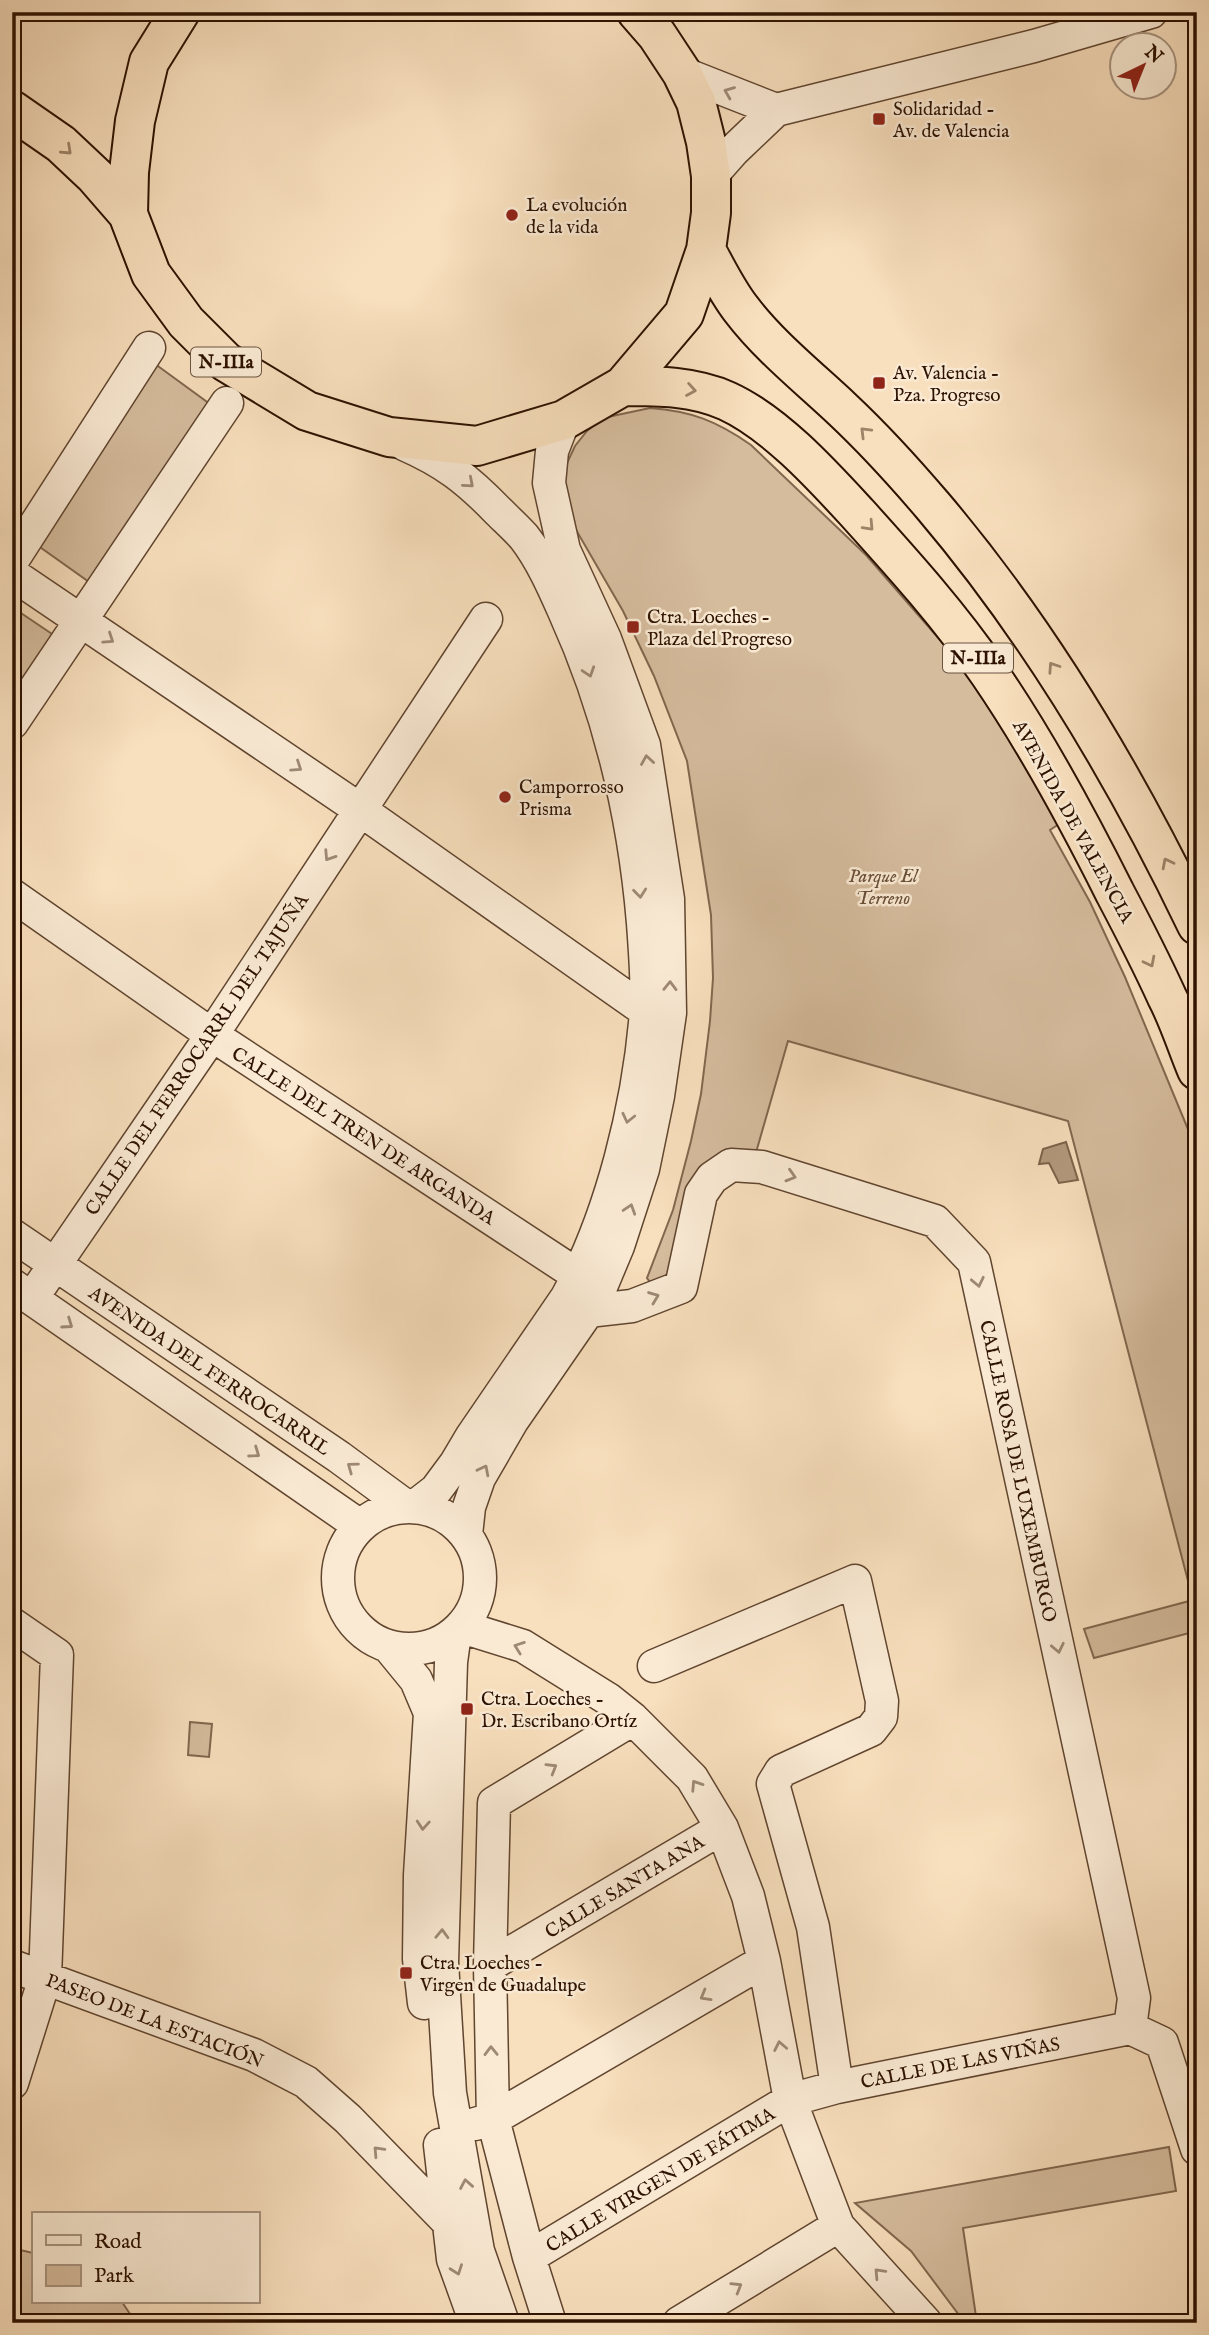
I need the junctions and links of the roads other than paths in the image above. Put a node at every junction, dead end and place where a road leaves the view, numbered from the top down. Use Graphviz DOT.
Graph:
graph roads {
  1 [pos="180,12"];
  2 [pos="637,12"];
  3 [pos="1151,12"];
  4 [pos="682,73"];
  5 [pos="12,110"];
  6 [pos="776,110"];
  7 [pos="711,176"];
  8 [pos="128,214"];
  9 [pos="706,250"];
  10 [pos="149,348"];
  11 [pos="623,386"];
  12 [pos="227,403"];
  13 [pos="564,420"];
  14 [pos="389,437"];
  15 [pos="12,561"];
  16 [pos="12,574"];
  17 [pos="485,619"];
  18 [pos="80,620"];
  19 [pos="12,723"];
  20 [pos="363,804"];
  21 [pos="12,895"];
  22 [pos="1197,925"];
  23 [pos="646,1011"];
  24 [pos="212,1035"];
  25 [pos="1197,1070"];
  26 [pos="12,1235"];
  27 [pos="55,1264"];
  28 [pos="579,1276"];
  29 [pos="22,1292"];
  30 [pos="588,1311"];
  31 [pos="411,1507"];
  32 [pos="360,1526"];
  33 [pos="466,1535"];
  34 [pos="12,1624"];
  35 [pos="458,1630"];
  36 [pos="389,1647"];
  37 [pos="654,1666"];
  38 [pos="632,1719"];
  39 [pos="722,1828"];
  40 [pos="764,1962"];
  41 [pos="490,1965"];
  42 [pos="12,1966"];
  43 [pos="45,1978"];
  44 [pos="1130,2028"];
  45 [pos="12,2083"];
  46 [pos="837,2087"];
  47 [pos="790,2100"];
  48 [pos="493,2119"];
  49 [pos="448,2131"];
  50 [pos="1197,2149"];
  51 [pos="447,2221"];
  52 [pos="838,2226"];
  53 [pos="478,2251"];
  54 [pos="529,2257"];
  55 [pos="476,2323"];
  56 [pos="503,2323"];
  57 [pos="550,2323"];
  58 [pos="679,2323"];
  59 [pos="926,2323"];
  1 -- 8 [label="highway, N-IIIa"];
  2 -- 4 [label="highway, N-IIIa"];
  3 -- 6 [label="street"];
  6 -- 4 [label="street, one-way"];
  4 -- 7 [label="highway, N-IIIa"];
  5 -- 8 [label="highway, N-IIIa, one-way"];
  6 -- 7 [label="street"];
  7 -- 9 [label="highway, N-IIIa"];
  8 -- 14 [label="highway, N-IIIa"];
  9 -- 11 [label="highway, N-IIIa"];
  22 -- 9 [label="highway, N-IIIa, one-way"];
  10 -- 15 [label="street"];
  11 -- 13 [label="highway, N-IIIa"];
  11 -- 25 [label="highway, AVENIDA DE VALENCIA / N-IIIa, one-way"];
  12 -- 18 [label="street"];
  13 -- 14 [label="highway, N-IIIa"];
  30 -- 13 [label="street, one-way"];
  14 -- 23 [label="street, one-way"];
  16 -- 18 [label="street"];
  17 -- 20 [label="street, CALLE DEL FERROCARRL DEL TAJUÑA"];
  18 -- 19 [label="street"];
  18 -- 20 [label="street, one-way"];
  20 -- 23 [label="street"];
  20 -- 24 [label="street, CALLE DEL FERROCARRL DEL TAJUÑA, one-way"];
  21 -- 24 [label="street, CALLE DEL TREN DE ARGANDA"];
  23 -- 28 [label="street, one-way"];
  24 -- 27 [label="street, CALLE DEL FERROCARRL DEL TAJUÑA"];
  24 -- 28 [label="street, CALLE DEL TREN DE ARGANDA"];
  26 -- 27 [label="street, AVENIDA DEL FERROCARRIL"];
  27 -- 29 [label="street, CALLE DEL FERROCARRL DEL TAJUÑA"];
  31 -- 27 [label="street, AVENIDA DEL FERROCARRIL, one-way"];
  28 -- 31 [label="street"];
  29 -- 32 [label="street, one-way"];
  33 -- 30 [label="street, one-way"];
  30 -- 44 [label="street, CALLE ROSA DE LUXEMBURGO, one-way"];
  31 -- 32 [label="street"];
  31 -- 33 [label="street"];
  32 -- 36 [label="street"];
  33 -- 35 [label="street"];
  34 -- 43 [label="street"];
  35 -- 36 [label="street"];
  38 -- 35 [label="street, one-way"];
  49 -- 35 [label="street, one-way"];
  36 -- 49 [label="street, one-way"];
  37 -- 46 [label="street"];
  39 -- 38 [label="street, one-way"];
  41 -- 38 [label="street, one-way"];
  39 -- 40 [label="street"];
  39 -- 41 [label="street, CALLE SANTA ANA"];
  47 -- 40 [label="street, one-way"];
  40 -- 48 [label="street, one-way"];
  48 -- 41 [label="street, one-way"];
  42 -- 43 [label="street, PASEO DE LA ESTACIÓN"];
  43 -- 45 [label="street"];
  51 -- 43 [label="street, PASEO DE LA ESTACIÓN, one-way"];
  44 -- 46 [label="street, CALLE DE LAS VIÑAS"];
  44 -- 50 [label="street"];
  46 -- 47 [label="street, CALLE DE LAS VIÑAS"];
  47 -- 52 [label="street"];
  47 -- 54 [label="street, CALLE VIRGEN DE FÁTIMA"];
  48 -- 49 [label="street"];
  48 -- 54 [label="street"];
  49 -- 51 [label="street"];
  53 -- 49 [label="street, one-way"];
  51 -- 53 [label="street, PASEO DE LA ESTACIÓN"];
  51 -- 55 [label="street, one-way"];
  58 -- 52 [label="street, one-way"];
  59 -- 52 [label="street, one-way"];
  53 -- 56 [label="street"];
  54 -- 57 [label="street"];
}
